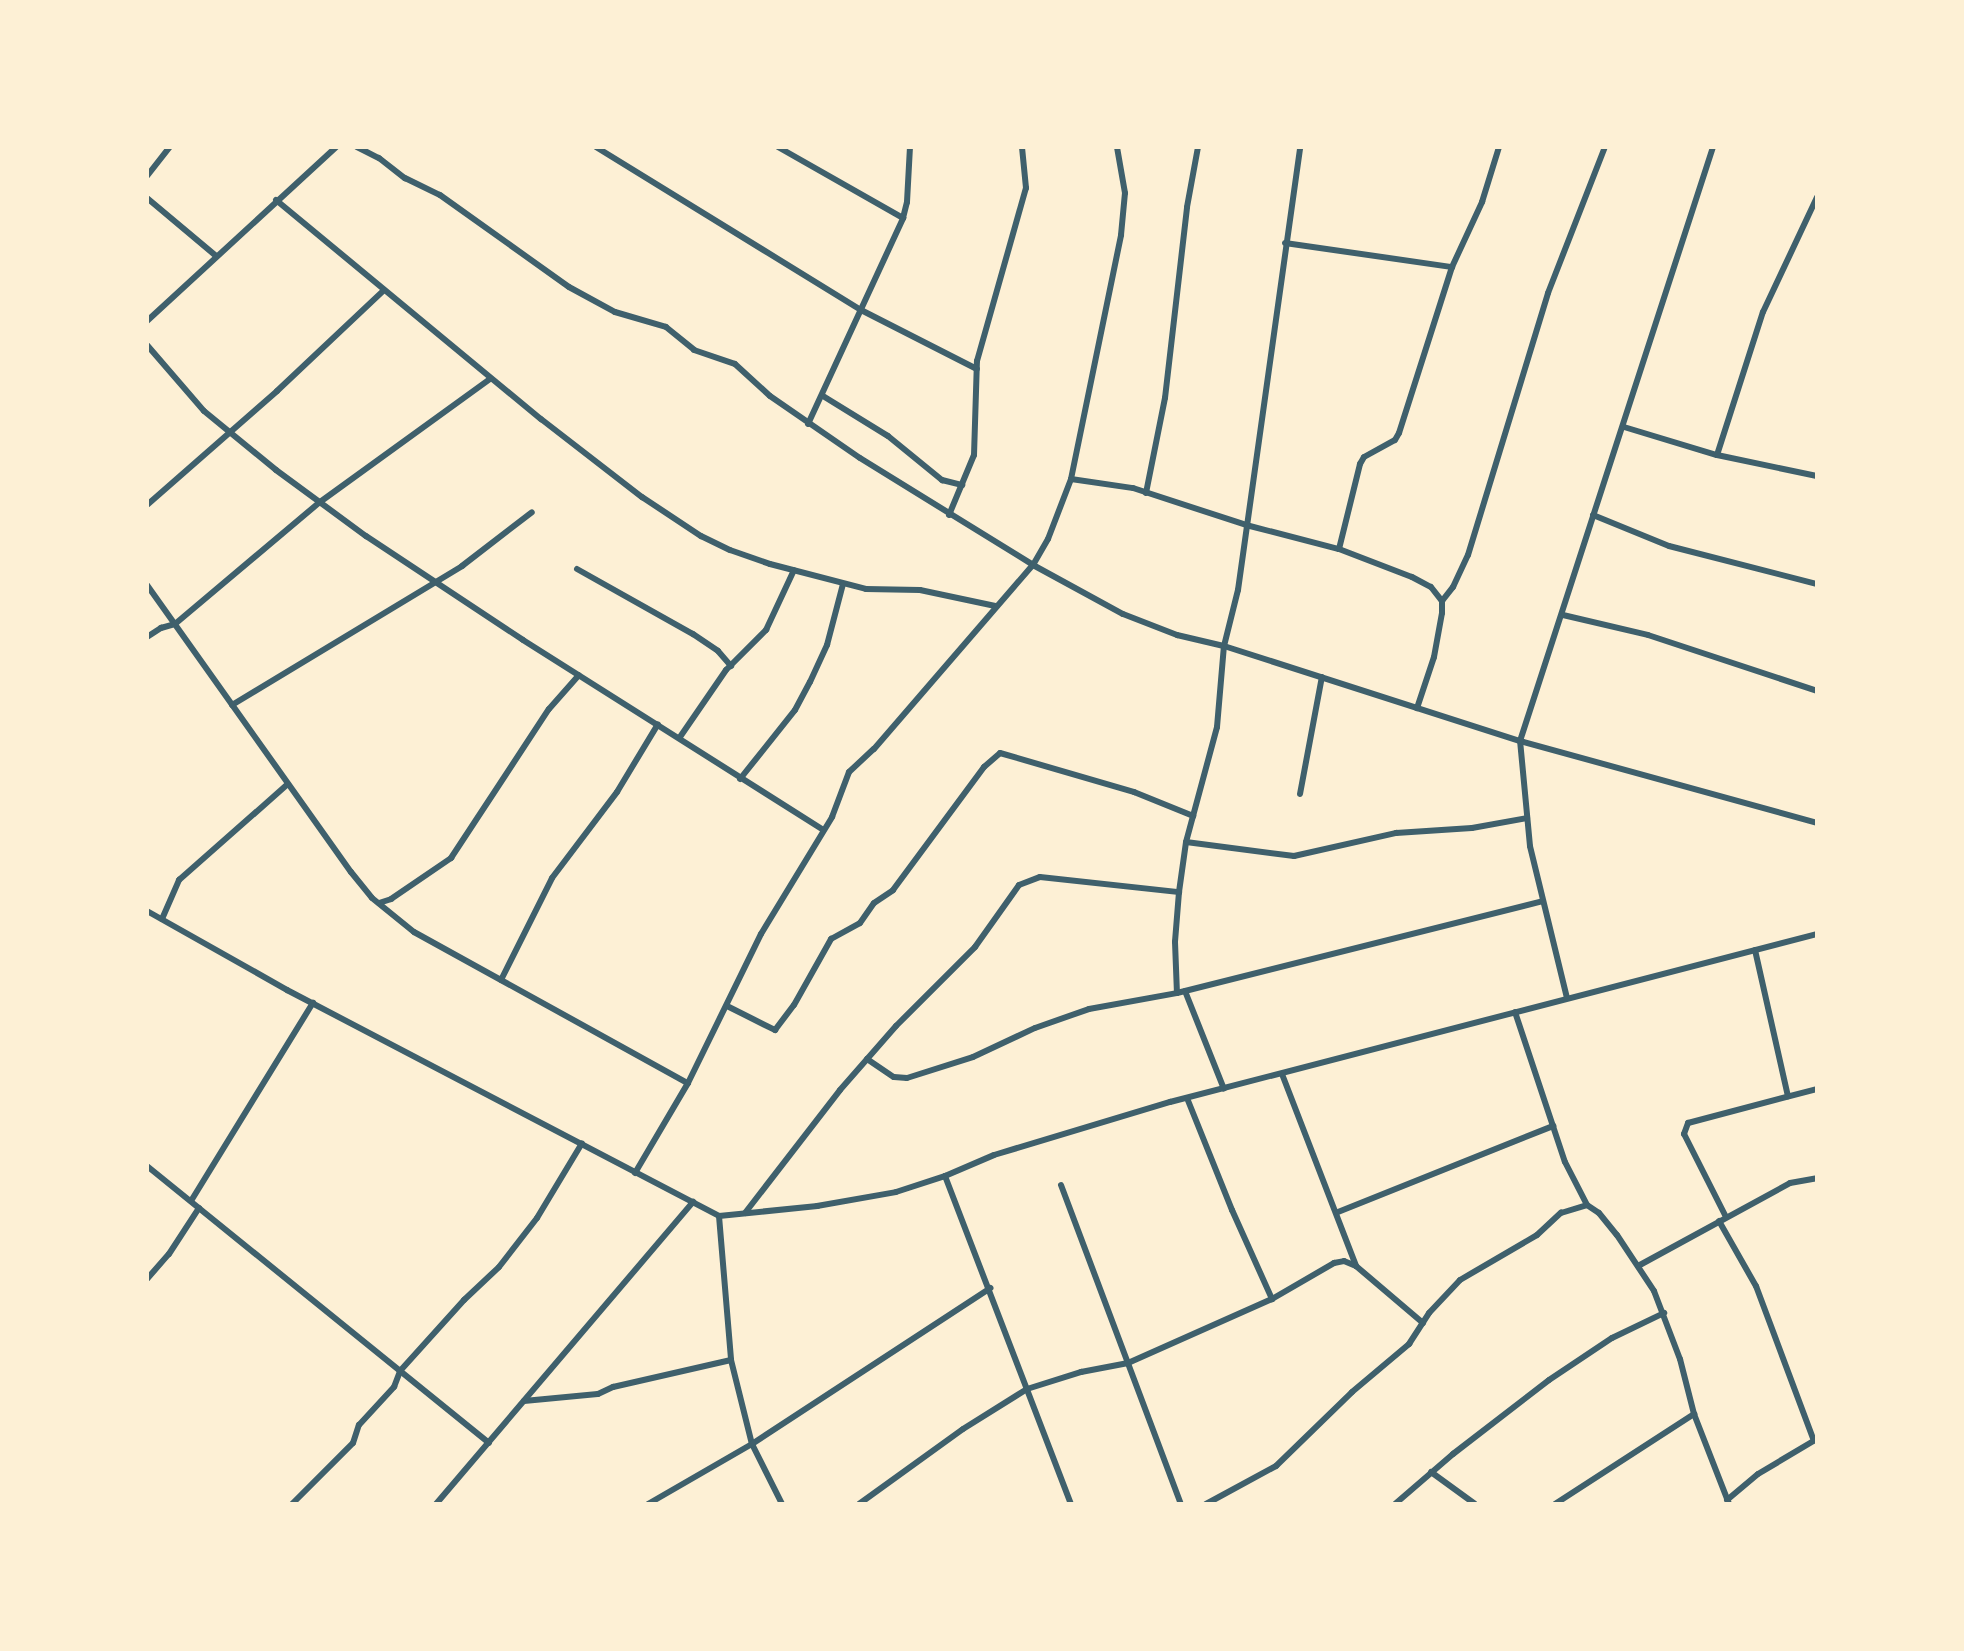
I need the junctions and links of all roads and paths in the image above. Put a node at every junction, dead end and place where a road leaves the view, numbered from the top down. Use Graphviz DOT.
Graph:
graph roads {
  1 [pos="170,147"];
  2 [pos="336,147"];
  3 [pos="357,147"];
  4 [pos="596,147"];
  5 [pos="778,147"];
  6 [pos="910,147"];
  7 [pos="1022,147"];
  8 [pos="1117,147"];
  9 [pos="1198,147"];
  10 [pos="1300,147"];
  11 [pos="1499,147"];
  12 [pos="1605,147"];
  13 [pos="1713,147"];
  14 [pos="147,176"];
  15 [pos="1817,197"];
  16 [pos="147,198"];
  17 [pos="276,200"];
  18 [pos="903,218"];
  19 [pos="1285,243"];
  20 [pos="216,256"];
  21 [pos="1452,267"];
  22 [pos="384,290"];
  23 [pos="861,310"];
  24 [pos="147,321"];
  25 [pos="147,345"];
  26 [pos="976,369"];
  27 [pos="490,379"];
  28 [pos="823,396"];
  29 [pos="808,424"];
  30 [pos="1623,426"];
  31 [pos="229,432"];
  32 [pos="1717,455"];
  33 [pos="1817,476"];
  34 [pos="1071,479"];
  35 [pos="962,485"];
  36 [pos="1146,493"];
  37 [pos="320,502"];
  38 [pos="147,505"];
  39 [pos="532,512"];
  40 [pos="949,514"];
  41 [pos="1593,515"];
  42 [pos="1246,525"];
  43 [pos="1339,549"];
  44 [pos="1033,565"];
  45 [pos="577,569"];
  46 [pos="794,570"];
  47 [pos="435,584"];
  48 [pos="843,584"];
  49 [pos="1817,584"];
  50 [pos="147,585"];
  51 [pos="1442,601"];
  52 [pos="995,607"];
  53 [pos="1563,615"];
  54 [pos="175,624"];
  55 [pos="147,637"];
  56 [pos="1224,646"];
  57 [pos="731,666"];
  58 [pos="579,675"];
  59 [pos="1322,677"];
  60 [pos="1817,691"];
  61 [pos="232,705"];
  62 [pos="1417,708"];
  63 [pos="658,724"];
  64 [pos="680,737"];
  65 [pos="1520,741"];
  66 [pos="740,779"];
  67 [pos="288,784"];
  68 [pos="1300,794"];
  69 [pos="1193,816"];
  70 [pos="1527,818"];
  71 [pos="1817,823"];
  72 [pos="823,830"];
  73 [pos="1186,842"];
  74 [pos="1179,892"];
  75 [pos="1542,901"];
  76 [pos="379,903"];
  77 [pos="147,911"];
  78 [pos="162,919"];
  79 [pos="1817,934"];
  80 [pos="1755,950"];
  81 [pos="501,980"];
  82 [pos="1181,992"];
  83 [pos="1567,998"];
  84 [pos="313,1003"];
  85 [pos="727,1006"];
  86 [pos="1515,1012"];
  87 [pos="867,1059"];
  88 [pos="1282,1074"];
  89 [pos="688,1083"];
  90 [pos="1224,1089"];
  91 [pos="1817,1090"];
  92 [pos="1788,1096"];
  93 [pos="1187,1098"];
  94 [pos="1553,1126"];
  95 [pos="582,1143"];
  96 [pos="147,1166"];
  97 [pos="635,1173"];
  98 [pos="945,1176"];
  99 [pos="1817,1178"];
  100 [pos="1061,1185"];
  101 [pos="191,1201"];
  102 [pos="693,1202"];
  103 [pos="1587,1205"];
  104 [pos="199,1208"];
  105 [pos="1338,1212"];
  106 [pos="745,1213"];
  107 [pos="719,1216"];
  108 [pos="1722,1219"];
  109 [pos="1356,1266"];
  110 [pos="1638,1266"];
  111 [pos="147,1279"];
  112 [pos="990,1287"];
  113 [pos="1272,1299"];
  114 [pos="1664,1313"];
  115 [pos="1423,1323"];
  116 [pos="732,1360"];
  117 [pos="1128,1363"];
  118 [pos="400,1371"];
  119 [pos="1027,1390"];
  120 [pos="524,1401"];
  121 [pos="1694,1414"];
  122 [pos="1816,1440"];
  123 [pos="489,1443"];
  124 [pos="752,1444"];
  125 [pos="1431,1472"];
  126 [pos="1728,1502"];
  127 [pos="292,1504"];
  128 [pos="436,1504"];
  129 [pos="648,1504"];
  130 [pos="782,1504"];
  131 [pos="859,1504"];
  132 [pos="1071,1504"];
  133 [pos="1181,1504"];
  134 [pos="1206,1504"];
  135 [pos="1395,1504"];
  136 [pos="1475,1504"];
  137 [pos="1555,1504"];
  1 -- 14 [label="street"];
  2 -- 17 [label="street"];
  3 -- 29 [label="street"];
  4 -- 23 [label="street"];
  5 -- 18 [label="street"];
  6 -- 18 [label="street"];
  7 -- 26 [label="street"];
  8 -- 34 [label="street"];
  9 -- 36 [label="street"];
  10 -- 19 [label="street"];
  11 -- 21 [label="street"];
  12 -- 51 [label="street"];
  13 -- 30 [label="street"];
  15 -- 32 [label="street"];
  16 -- 20 [label="street"];
  17 -- 20 [label="street"];
  17 -- 22 [label="street"];
  18 -- 23 [label="street"];
  19 -- 21 [label="street"];
  19 -- 42 [label="street"];
  20 -- 24 [label="street"];
  21 -- 43 [label="street"];
  22 -- 27 [label="street"];
  22 -- 31 [label="street"];
  23 -- 26 [label="street"];
  23 -- 28 [label="street"];
  25 -- 31 [label="street"];
  26 -- 35 [label="street"];
  27 -- 37 [label="street"];
  27 -- 46 [label="street"];
  28 -- 29 [label="street"];
  28 -- 35 [label="street"];
  29 -- 40 [label="street"];
  30 -- 32 [label="street"];
  30 -- 41 [label="street"];
  31 -- 37 [label="street"];
  31 -- 38 [label="street"];
  32 -- 33 [label="street"];
  34 -- 36 [label="street"];
  34 -- 44 [label="street"];
  35 -- 40 [label="street"];
  36 -- 42 [label="street"];
  37 -- 47 [label="street"];
  37 -- 54 [label="street"];
  39 -- 47 [label="street"];
  40 -- 44 [label="street"];
  41 -- 49 [label="street"];
  41 -- 53 [label="street"];
  42 -- 43 [label="street"];
  42 -- 56 [label="street"];
  43 -- 51 [label="street"];
  44 -- 52 [label="street"];
  44 -- 56 [label="street"];
  45 -- 57 [label="street"];
  46 -- 48 [label="street"];
  46 -- 57 [label="street"];
  47 -- 58 [label="street"];
  47 -- 61 [label="street"];
  48 -- 52 [label="street"];
  48 -- 66 [label="street"];
  50 -- 54 [label="street"];
  51 -- 62 [label="street"];
  52 -- 72 [label="street"];
  53 -- 60 [label="street"];
  53 -- 65 [label="street"];
  54 -- 55 [label="street"];
  54 -- 61 [label="street"];
  56 -- 59 [label="street"];
  56 -- 69 [label="street"];
  57 -- 64 [label="street"];
  58 -- 63 [label="street"];
  58 -- 76 [label="street"];
  59 -- 62 [label="street"];
  59 -- 68 [label="street"];
  61 -- 67 [label="street"];
  62 -- 65 [label="street"];
  63 -- 64 [label="street"];
  63 -- 81 [label="street"];
  64 -- 66 [label="street"];
  65 -- 70 [label="street"];
  65 -- 71 [label="street"];
  66 -- 72 [label="street"];
  67 -- 76 [label="street"];
  67 -- 78 [label="street"];
  69 -- 73 [label="street"];
  69 -- 85 [label="street"];
  70 -- 73 [label="street"];
  70 -- 75 [label="street"];
  72 -- 85 [label="street"];
  73 -- 74 [label="street"];
  74 -- 82 [label="street"];
  74 -- 87 [label="street"];
  75 -- 82 [label="street"];
  75 -- 83 [label="street"];
  76 -- 81 [label="street"];
  77 -- 78 [label="street"];
  78 -- 84 [label="street"];
  79 -- 80 [label="street"];
  80 -- 83 [label="street"];
  80 -- 92 [label="street"];
  81 -- 89 [label="street"];
  82 -- 87 [label="street"];
  82 -- 90 [label="street"];
  83 -- 86 [label="street"];
  84 -- 95 [label="street"];
  84 -- 101 [label="street"];
  85 -- 89 [label="street"];
  86 -- 88 [label="street"];
  86 -- 94 [label="street"];
  87 -- 106 [label="street"];
  88 -- 90 [label="street"];
  88 -- 105 [label="street"];
  89 -- 97 [label="street"];
  90 -- 93 [label="street"];
  91 -- 92 [label="street"];
  92 -- 108 [label="street"];
  93 -- 98 [label="street"];
  93 -- 113 [label="street"];
  94 -- 103 [label="street"];
  94 -- 105 [label="street"];
  95 -- 97 [label="street"];
  95 -- 118 [label="street"];
  96 -- 101 [label="street"];
  97 -- 102 [label="street"];
  98 -- 106 [label="street"];
  98 -- 112 [label="street"];
  99 -- 108 [label="street"];
  100 -- 117 [label="street"];
  101 -- 104 [label="street"];
  102 -- 107 [label="street"];
  102 -- 120 [label="street"];
  103 -- 110 [label="street"];
  103 -- 115 [label="street"];
  104 -- 111 [label="street"];
  104 -- 118 [label="street"];
  105 -- 109 [label="street"];
  106 -- 107 [label="street"];
  107 -- 116 [label="street"];
  108 -- 110 [label="street"];
  108 -- 122 [label="street"];
  109 -- 113 [label="street"];
  109 -- 115 [label="street"];
  110 -- 114 [label="street"];
  112 -- 119 [label="street"];
  112 -- 124 [label="street"];
  113 -- 117 [label="street"];
  114 -- 121 [label="street"];
  114 -- 125 [label="street"];
  115 -- 134 [label="street"];
  116 -- 120 [label="street"];
  116 -- 124 [label="street"];
  117 -- 119 [label="street"];
  117 -- 133 [label="street"];
  118 -- 123 [label="street"];
  118 -- 127 [label="street"];
  119 -- 131 [label="street"];
  119 -- 132 [label="street"];
  120 -- 123 [label="street"];
  121 -- 126 [label="street"];
  121 -- 137 [label="street"];
  122 -- 126 [label="street"];
  123 -- 128 [label="street"];
  124 -- 129 [label="street"];
  124 -- 130 [label="street"];
  125 -- 135 [label="street"];
  125 -- 136 [label="street"];
}
